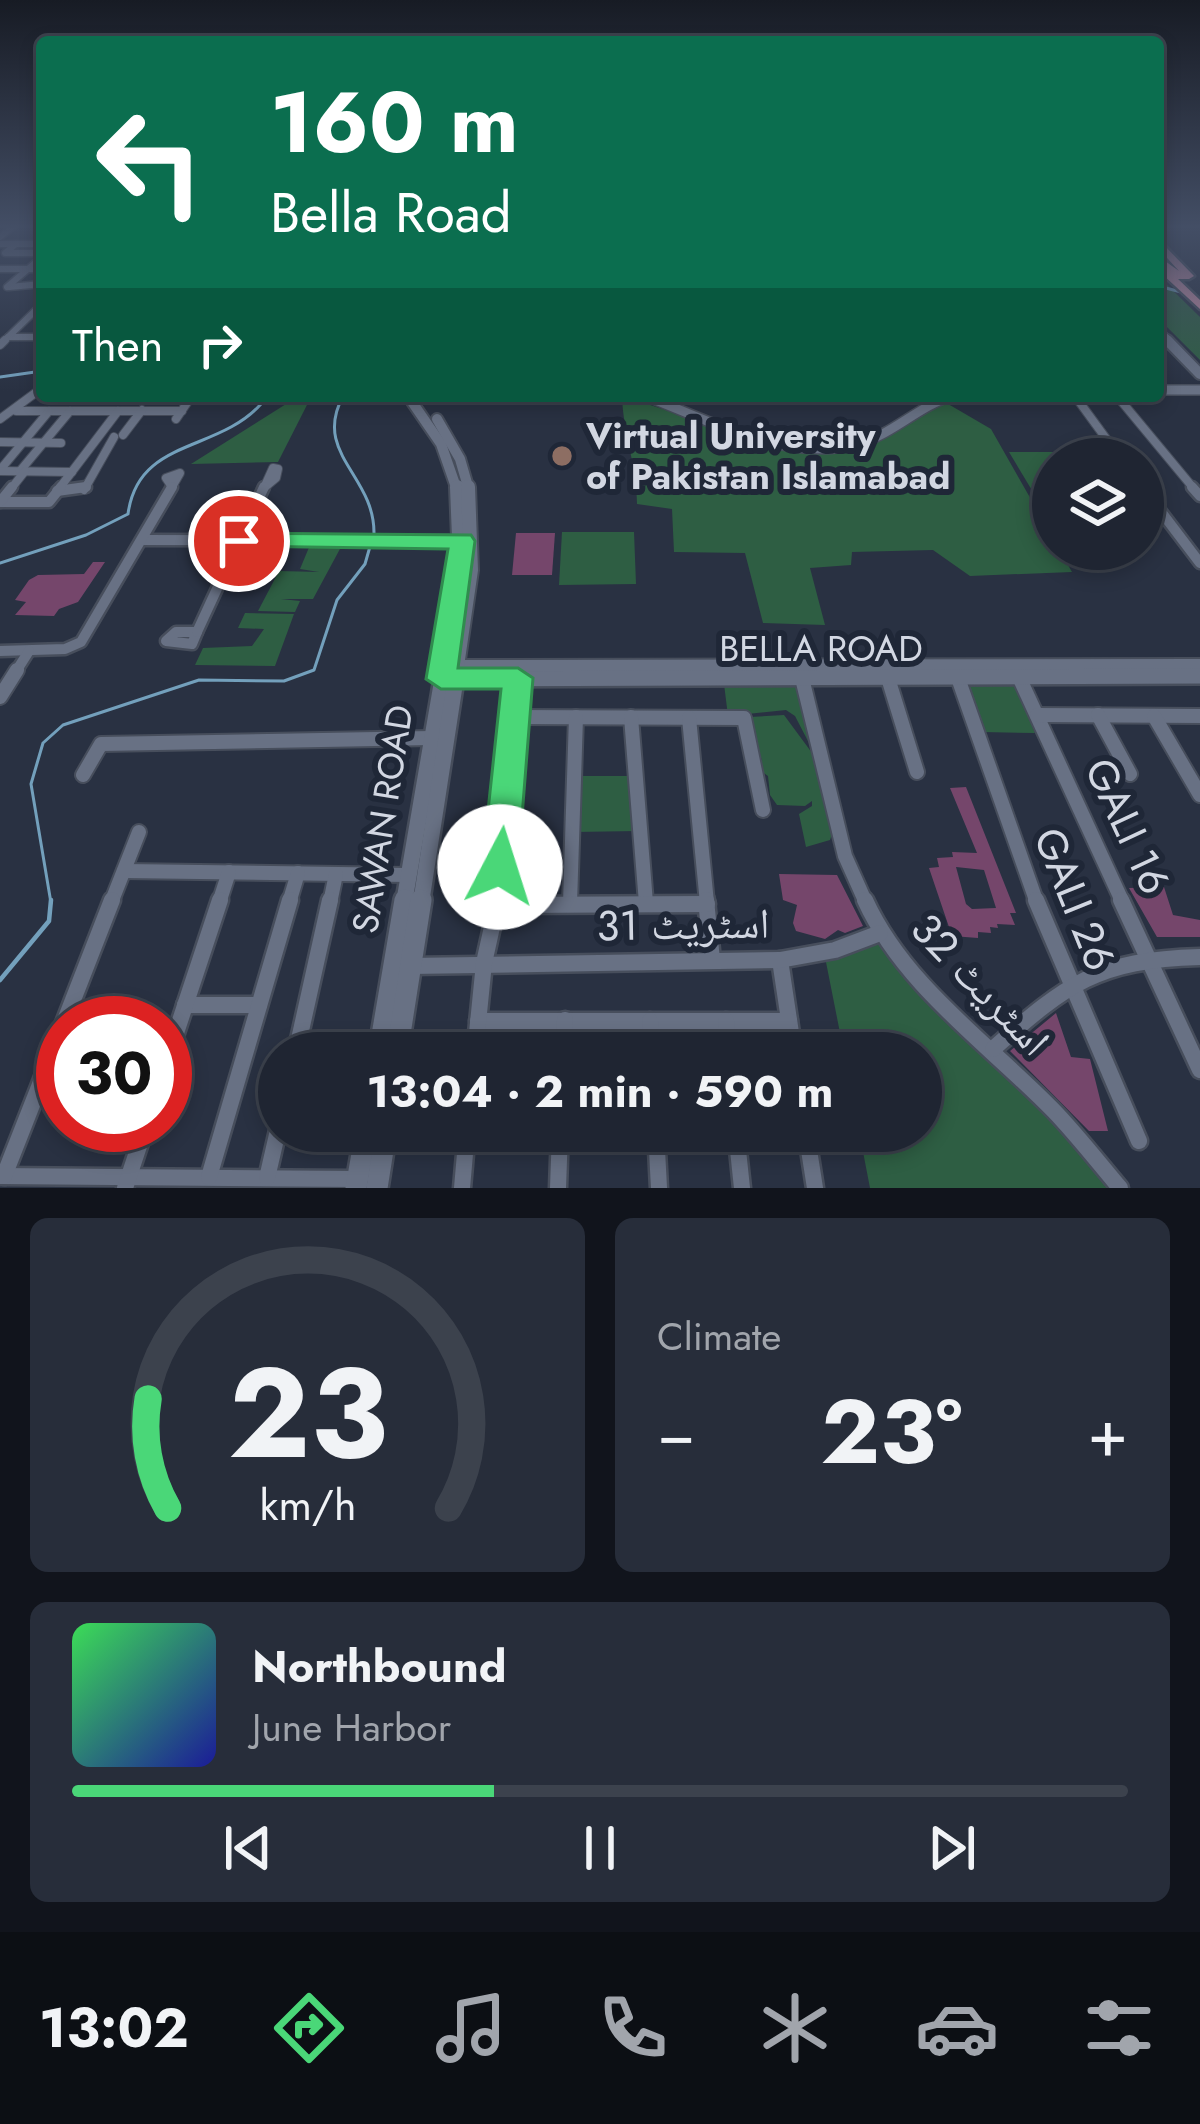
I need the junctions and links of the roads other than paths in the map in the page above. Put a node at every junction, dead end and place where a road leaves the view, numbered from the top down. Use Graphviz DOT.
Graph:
graph roads {
  1 [pos="1173,280"];
  2 [pos="7,287"];
  3 [pos="0,298"];
  4 [pos="1200,306"];
  5 [pos="36,310"];
  6 [pos="16,328"];
  7 [pos="0,329"];
  8 [pos="1164,331"];
  9 [pos="1164,332"];
  10 [pos="36,338"];
  11 [pos="2,342"];
  12 [pos="1200,363"];
  13 [pos="1200,374"];
  14 [pos="1164,390"];
  15 [pos="1200,390"];
  16 [pos="36,393"];
  17 [pos="80,402"];
  18 [pos="105,402"];
  19 [pos="133,402"];
  20 [pos="161,402"];
  21 [pos="188,402"];
  22 [pos="412,402"];
  23 [pos="422,402"];
  24 [pos="662,402"];
  25 [pos="941,402"];
  26 [pos="1080,402"];
  27 [pos="1122,402"];
  28 [pos="142,410"];
  29 [pos="16,411"];
  30 [pos="49,411"];
  31 [pos="72,411"];
  32 [pos="98,411"];
  33 [pos="124,411"];
  34 [pos="155,411"];
  35 [pos="0,419"];
  36 [pos="123,435"];
  37 [pos="98,438"];
  38 [pos="1106,438"];
  39 [pos="0,442"];
  40 [pos="23,442"];
  41 [pos="44,442"];
  42 [pos="61,442"];
  43 [pos="98,460"];
  44 [pos="81,461"];
  45 [pos="0,470"];
  46 [pos="22,471"];
  47 [pos="73,472"];
  48 [pos="172,487"];
  49 [pos="264,488"];
  50 [pos="57,491"];
  51 [pos="1200,496"];
  52 [pos="0,502"];
  53 [pos="1164,515"];
  54 [pos="142,540"];
  55 [pos="239,541"];
  56 [pos="468,541"];
  57 [pos="1200,562"];
  58 [pos="197,632"];
  59 [pos="0,651"];
  60 [pos="29,651"];
  61 [pos="1200,665"];
  62 [pos="801,671"];
  63 [pos="1062,671"];
  64 [pos="450,672"];
  65 [pos="608,672"];
  66 [pos="946,674"];
  67 [pos="1200,676"];
  68 [pos="1019,677"];
  69 [pos="518,678"];
  70 [pos="888,678"];
  71 [pos="0,697"];
  72 [pos="1037,715"];
  73 [pos="1098,715"];
  74 [pos="1154,716"];
  75 [pos="1200,716"];
  76 [pos="514,717"];
  77 [pos="576,717"];
  78 [pos="631,717"];
  79 [pos="689,718"];
  80 [pos="431,738"];
  81 [pos="917,772"];
  82 [pos="1130,774"];
  83 [pos="82,776"];
  84 [pos="1200,795"];
  85 [pos="763,810"];
  86 [pos="139,832"];
  87 [pos="124,872"];
  88 [pos="229,872"];
  89 [pos="298,873"];
  90 [pos="336,874"];
  91 [pos="407,875"];
  92 [pos="570,904"];
  93 [pos="646,904"];
  94 [pos="706,904"];
  95 [pos="496,905"];
  96 [pos="880,933"];
  97 [pos="1148,957"];
  98 [pos="1200,957"];
  99 [pos="712,960"];
  100 [pos="780,960"];
  101 [pos="484,962"];
  102 [pos="410,965"];
  103 [pos="1069,983"];
  104 [pos="75,996"];
  105 [pos="188,996"];
  106 [pos="192,1005"];
  107 [pos="259,1005"];
  108 [pos="565,1020"];
  109 [pos="478,1021"];
  110 [pos="650,1021"];
  111 [pos="726,1021"];
  112 [pos="789,1021"];
  113 [pos="301,1032"];
  114 [pos="382,1032"];
  115 [pos="400,1032"];
  116 [pos="477,1032"];
  117 [pos="564,1032"];
  118 [pos="651,1032"];
  119 [pos="727,1032"];
  120 [pos="791,1032"];
  121 [pos="993,1049"];
  122 [pos="1200,1070"];
  123 [pos="36,1093"];
  124 [pos="1139,1142"];
  125 [pos="137,1152"];
  126 [pos="273,1152"];
  127 [pos="365,1152"];
  128 [pos="377,1152"];
  129 [pos="465,1152"];
  130 [pos="559,1152"];
  131 [pos="657,1152"];
  132 [pos="738,1152"];
  133 [pos="809,1152"];
  134 [pos="2,1176"];
  135 [pos="267,1178"];
  136 [pos="220,1181"];
  137 [pos="127,1182"];
  138 [pos="364,1185"];
  139 [pos="462,1188"];
  140 [pos="558,1188"];
  141 [pos="659,1188"];
  142 [pos="742,1188"];
  143 [pos="815,1188"];
  144 [pos="1120,1188"];
  1 -- 4 [label="highway"];
  2 -- 3 [label="street"];
  5 -- 6 [label="street"];
  6 -- 7 [label="street"];
  6 -- 11 [label="street"];
  8 -- 12 [label="main road"];
  9 -- 13 [label="main road"];
  10 -- 11 [label="street"];
  14 -- 15 [label="street"];
  16 -- 29 [label="street"];
  17 -- 31 [label="street"];
  18 -- 32 [label="street"];
  19 -- 33 [label="street"];
  20 -- 34 [label="street"];
  21 -- 34 [label="street"];
  22 -- 56 [label="main road, SAWAN ROAD"];
  23 -- 56 [label="main road, SAWAN ROAD"];
  24 -- 25 [label="street"];
  26 -- 38 [label="street"];
  27 -- 51 [label="street"];
  28 -- 33 [label="street"];
  28 -- 34 [label="street"];
  28 -- 36 [label="street"];
  29 -- 30 [label="street"];
  29 -- 35 [label="street"];
  30 -- 31 [label="street"];
  30 -- 40 [label="street"];
  31 -- 32 [label="street"];
  31 -- 41 [label="street"];
  32 -- 33 [label="street"];
  33 -- 37 [label="street"];
  37 -- 43 [label="street"];
  37 -- 44 [label="street"];
  39 -- 40 [label="street"];
  40 -- 41 [label="street"];
  40 -- 45 [label="street"];
  41 -- 42 [label="street"];
  41 -- 46 [label="street"];
  43 -- 44 [label="street"];
  43 -- 50 [label="street"];
  44 -- 47 [label="street"];
  45 -- 46 [label="street"];
  46 -- 47 [label="street"];
  46 -- 52 [label="street"];
  47 -- 50 [label="street"];
  48 -- 54 [label="street"];
  49 -- 55 [label="street"];
  50 -- 52 [label="street"];
  53 -- 57 [label="street"];
  54 -- 55 [label="street"];
  54 -- 60 [label="street"];
  55 -- 56 [label="street"];
  55 -- 58 [label="street"];
  56 -- 64 [label="main road, SAWAN ROAD"];
  59 -- 60 [label="street"];
  60 -- 71 [label="street"];
  61 -- 63 [label="street, BELLA ROAD"];
  62 -- 65 [label="street, BELLA ROAD"];
  62 -- 66 [label="street, BELLA ROAD"];
  62 -- 70 [label="street, BELLA ROAD"];
  62 -- 96 [label="street, اسٹریٹ 32"];
  63 -- 66 [label="street, BELLA ROAD"];
  63 -- 67 [label="street, BELLA ROAD"];
  63 -- 68 [label="street, BELLA ROAD"];
  64 -- 65 [label="street, BELLA ROAD"];
  64 -- 69 [label="street, BELLA ROAD"];
  64 -- 80 [label="main road, SAWAN ROAD"];
  64 -- 102 [label="main road, SAWAN ROAD"];
  65 -- 69 [label="street, BELLA ROAD"];
  66 -- 68 [label="street, BELLA ROAD"];
  66 -- 70 [label="street, BELLA ROAD"];
  66 -- 103 [label="street, GALI 26"];
  68 -- 72 [label="street, GALI 16"];
  69 -- 76 [label="street"];
  70 -- 81 [label="street"];
  72 -- 73 [label="street"];
  72 -- 97 [label="street, GALI 16"];
  73 -- 74 [label="street"];
  73 -- 82 [label="street"];
  74 -- 75 [label="street"];
  74 -- 84 [label="street"];
  76 -- 77 [label="street"];
  76 -- 95 [label="street"];
  77 -- 78 [label="street"];
  77 -- 92 [label="street"];
  78 -- 79 [label="street"];
  78 -- 93 [label="street"];
  79 -- 85 [label="street"];
  79 -- 94 [label="street"];
  80 -- 83 [label="street"];
  80 -- 91 [label="main road, SAWAN ROAD"];
  86 -- 87 [label="street"];
  87 -- 88 [label="street"];
  87 -- 104 [label="street"];
  88 -- 89 [label="street"];
  88 -- 105 [label="street"];
  89 -- 90 [label="street"];
  89 -- 107 [label="street"];
  90 -- 91 [label="street"];
  90 -- 113 [label="street"];
  91 -- 114 [label="main road, SAWAN ROAD"];
  92 -- 93 [label="street"];
  92 -- 95 [label="street"];
  93 -- 94 [label="street"];
  94 -- 99 [label="street"];
  95 -- 101 [label="street"];
  96 -- 100 [label="street, اسٹریٹ 31"];
  96 -- 121 [label="street, اسٹریٹ 32"];
  97 -- 98 [label="street"];
  97 -- 103 [label="street"];
  97 -- 122 [label="street, GALI 16"];
  99 -- 100 [label="street, اسٹریٹ 31"];
  99 -- 101 [label="street, اسٹریٹ 31"];
  100 -- 112 [label="street"];
  101 -- 102 [label="street, اسٹریٹ 31"];
  101 -- 109 [label="street"];
  102 -- 115 [label="main road, SAWAN ROAD"];
  103 -- 121 [label="street"];
  103 -- 124 [label="street, GALI 26"];
  106 -- 107 [label="street"];
  107 -- 136 [label="street"];
  108 -- 109 [label="street"];
  108 -- 110 [label="street"];
  108 -- 117 [label="street"];
  109 -- 116 [label="street"];
  110 -- 111 [label="street"];
  110 -- 118 [label="street"];
  111 -- 112 [label="street"];
  111 -- 119 [label="street"];
  112 -- 120 [label="street"];
  121 -- 144 [label="street, اسٹریٹ 32"];
  123 -- 134 [label="street"];
  125 -- 137 [label="street"];
  126 -- 135 [label="street"];
  127 -- 138 [label="main road"];
  128 -- 138 [label="main road"];
  129 -- 139 [label="street"];
  130 -- 140 [label="street"];
  131 -- 141 [label="street"];
  132 -- 142 [label="street"];
  133 -- 143 [label="street"];
  134 -- 137 [label="street"];
  135 -- 136 [label="street"];
  135 -- 138 [label="street"];
  136 -- 137 [label="street"];
}
